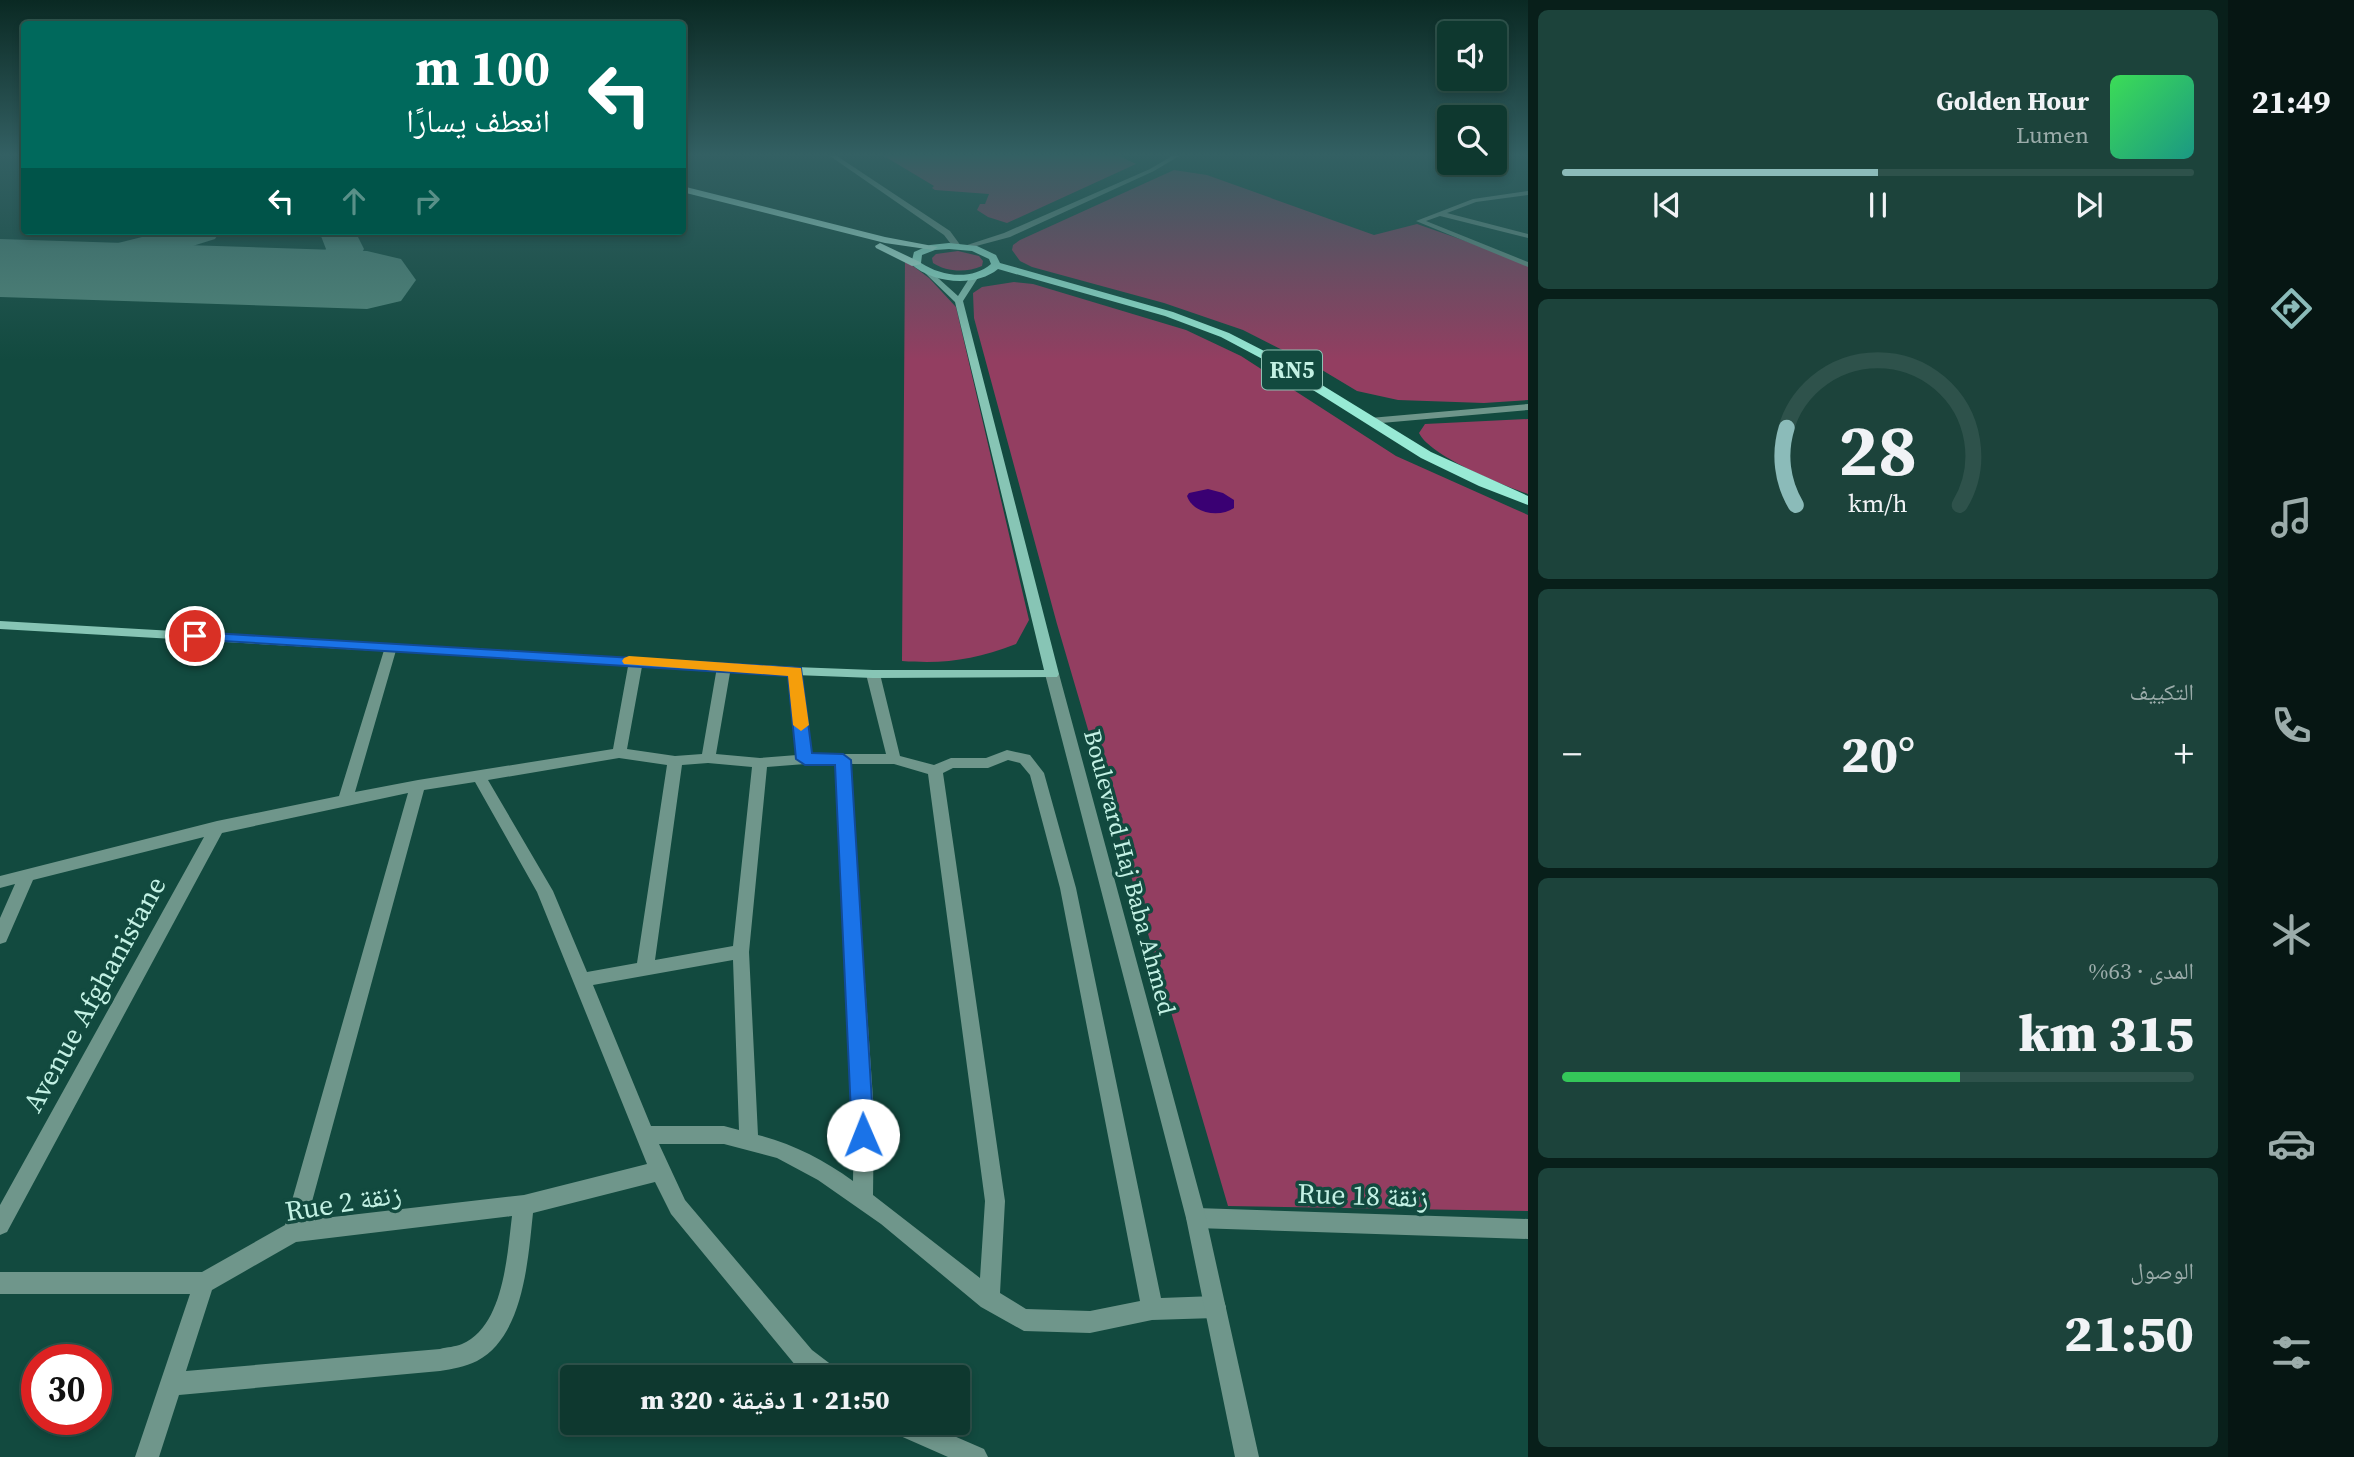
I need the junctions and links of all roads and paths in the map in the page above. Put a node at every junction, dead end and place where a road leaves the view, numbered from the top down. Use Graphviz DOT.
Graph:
graph roads {
  1 [pos="797,224"];
  2 [pos="821,224"];
  3 [pos="934,224"];
  4 [pos="1033,224"];
  5 [pos="1426,224"];
  6 [pos="1481,224"];
  7 [pos="947,233"];
  8 [pos="1007,236"];
  9 [pos="1528,236"];
  10 [pos="961,246"];
  11 [pos="937,247"];
  12 [pos="989,254"];
  13 [pos="916,264"];
  14 [pos="996,265"];
  15 [pos="1528,265"];
  16 [pos="928,271"];
  17 [pos="978,275"];
  18 [pos="1038,279"];
  19 [pos="959,301"];
  20 [pos="1528,407"];
  21 [pos="1370,421"];
  22 [pos="1528,501"];
  23 [pos="0,625"];
  24 [pos="391,647"];
  25 [pos="636,661"];
  26 [pos="724,667"];
  27 [pos="795,671"];
  28 [pos="873,674"];
  29 [pos="1052,674"];
  30 [pos="619,753"];
  31 [pos="708,758"];
  32 [pos="805,759"];
  33 [pos="894,759"];
  34 [pos="843,760"];
  35 [pos="675,761"];
  36 [pos="760,763"];
  37 [pos="936,771"];
  38 [pos="479,776"];
  39 [pos="418,785"];
  40 [pos="346,798"];
  41 [pos="217,827"];
  42 [pos="27,876"];
  43 [pos="0,882"];
  44 [pos="0,937"];
  45 [pos="741,952"];
  46 [pos="645,968"];
  47 [pos="582,979"];
  48 [pos="645,1135"];
  49 [pos="748,1142"];
  50 [pos="660,1171"];
  51 [pos="863,1201"];
  52 [pos="524,1205"];
  53 [pos="1196,1218"];
  54 [pos="0,1225"];
  55 [pos="1528,1229"];
  56 [pos="293,1232"];
  57 [pos="0,1283"];
  58 [pos="204,1283"];
  59 [pos="989,1299"];
  60 [pos="1214,1307"];
  61 [pos="1152,1309"];
  62 [pos="813,1365"];
  63 [pos="170,1384"];
  64 [pos="925,1435"];
  65 [pos="147,1457"];
  66 [pos="976,1457"];
  67 [pos="1247,1457"];
  1 -- 13 [label="highway, RN5"];
  2 -- 11 [label="highway"];
  3 -- 7 [label="street"];
  4 -- 8 [label="street"];
  5 -- 15 [label="street"];
  6 -- 9 [label="street"];
  7 -- 10 [label="street"];
  7 -- 11 [label="street"];
  8 -- 10 [label="street"];
  8 -- 12 [label="street"];
  10 -- 11 [label="main road"];
  10 -- 12 [label="main road"];
  11 -- 13 [label="main road"];
  12 -- 14 [label="main road"];
  13 -- 16 [label="main road, RN5"];
  14 -- 17 [label="main road"];
  14 -- 18 [label="main road, RN5"];
  16 -- 17 [label="main road, RN5"];
  16 -- 19 [label="main road"];
  17 -- 18 [label="main road, RN5"];
  17 -- 19 [label="main road"];
  18 -- 21 [label="main road, RN5"];
  19 -- 29 [label="main road, Boulevard Haj Baba Ahmed"];
  20 -- 21 [label="street"];
  21 -- 22 [label="main road, RN5"];
  23 -- 24 [label="main road"];
  24 -- 25 [label="main road"];
  24 -- 40 [label="street"];
  25 -- 26 [label="main road"];
  25 -- 30 [label="street"];
  26 -- 27 [label="main road"];
  26 -- 31 [label="street"];
  27 -- 28 [label="main road"];
  27 -- 32 [label="street"];
  28 -- 29 [label="main road"];
  28 -- 33 [label="street"];
  29 -- 53 [label="street, Boulevard Haj Baba Ahmed"];
  30 -- 35 [label="street"];
  30 -- 38 [label="street"];
  31 -- 35 [label="street"];
  31 -- 36 [label="street"];
  32 -- 34 [label="street"];
  32 -- 36 [label="street"];
  33 -- 34 [label="street"];
  33 -- 37 [label="street"];
  34 -- 51 [label="street"];
  35 -- 46 [label="street"];
  36 -- 45 [label="street"];
  37 -- 59 [label="street"];
  37 -- 61 [label="street"];
  38 -- 39 [label="street"];
  38 -- 47 [label="street"];
  39 -- 40 [label="street"];
  39 -- 56 [label="street"];
  40 -- 41 [label="street"];
  41 -- 42 [label="street"];
  41 -- 54 [label="street, Avenue Afghanistane"];
  42 -- 43 [label="street"];
  42 -- 44 [label="street"];
  45 -- 46 [label="street"];
  45 -- 49 [label="street"];
  46 -- 47 [label="street"];
  47 -- 48 [label="street"];
  48 -- 49 [label="street"];
  48 -- 50 [label="street"];
  49 -- 51 [label="street"];
  50 -- 52 [label="street, Rue 2 زنقة"];
  50 -- 62 [label="street"];
  51 -- 59 [label="street"];
  52 -- 56 [label="street, Rue 2 زنقة"];
  52 -- 63 [label="street"];
  53 -- 55 [label="street, Rue 18 زنقة"];
  53 -- 60 [label="street, Boulevard Haj Baba Ahmed"];
  56 -- 58 [label="street, Rue 2 زنقة"];
  57 -- 58 [label="street, Rue 2 زنقة"];
  58 -- 63 [label="street"];
  59 -- 61 [label="street"];
  60 -- 61 [label="street"];
  60 -- 67 [label="street, Boulevard Haj Baba Ahmed"];
  63 -- 65 [label="street"];
  64 -- 66 [label="street"];
}
